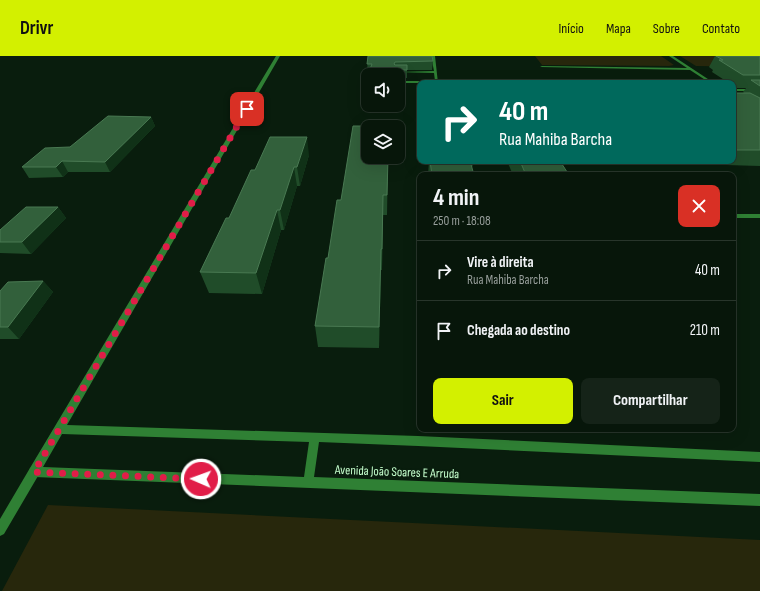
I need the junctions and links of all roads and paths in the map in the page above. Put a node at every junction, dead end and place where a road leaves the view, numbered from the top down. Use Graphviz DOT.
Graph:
graph roads {
  1 [pos="278,56"];
  2 [pos="433,56"];
  3 [pos="671,56"];
  4 [pos="542,67"];
  5 [pos="690,69"];
  6 [pos="405,72"];
  7 [pos="436,72"];
  8 [pos="437,80"];
  9 [pos="707,80"];
  10 [pos="405,82"];
  11 [pos="417,82"];
  12 [pos="736,90"];
  13 [pos="760,90"];
  14 [pos="736,216"];
  15 [pos="760,216"];
  16 [pos="60,429"];
  17 [pos="315,438"];
  18 [pos="760,457"];
  19 [pos="34,472"];
  20 [pos="308,483"];
  21 [pos="760,500"];
  22 [pos="0,530"];
  1 -- 16 [label="street"];
  2 -- 7 [label="street"];
  3 -- 5 [label="street"];
  4 -- 5 [label="street"];
  5 -- 9 [label="street"];
  6 -- 7 [label="street"];
  7 -- 8 [label="street"];
  10 -- 11 [label="street"];
  12 -- 13 [label="street"];
  14 -- 15 [label="street"];
  16 -- 17 [label="street"];
  16 -- 19 [label="street"];
  17 -- 18 [label="street"];
  17 -- 20 [label="street"];
  19 -- 20 [label="street, Avenida João Soares E Arruda"];
  19 -- 22 [label="street"];
  20 -- 21 [label="street, Avenida João Soares E Arruda"];
}
